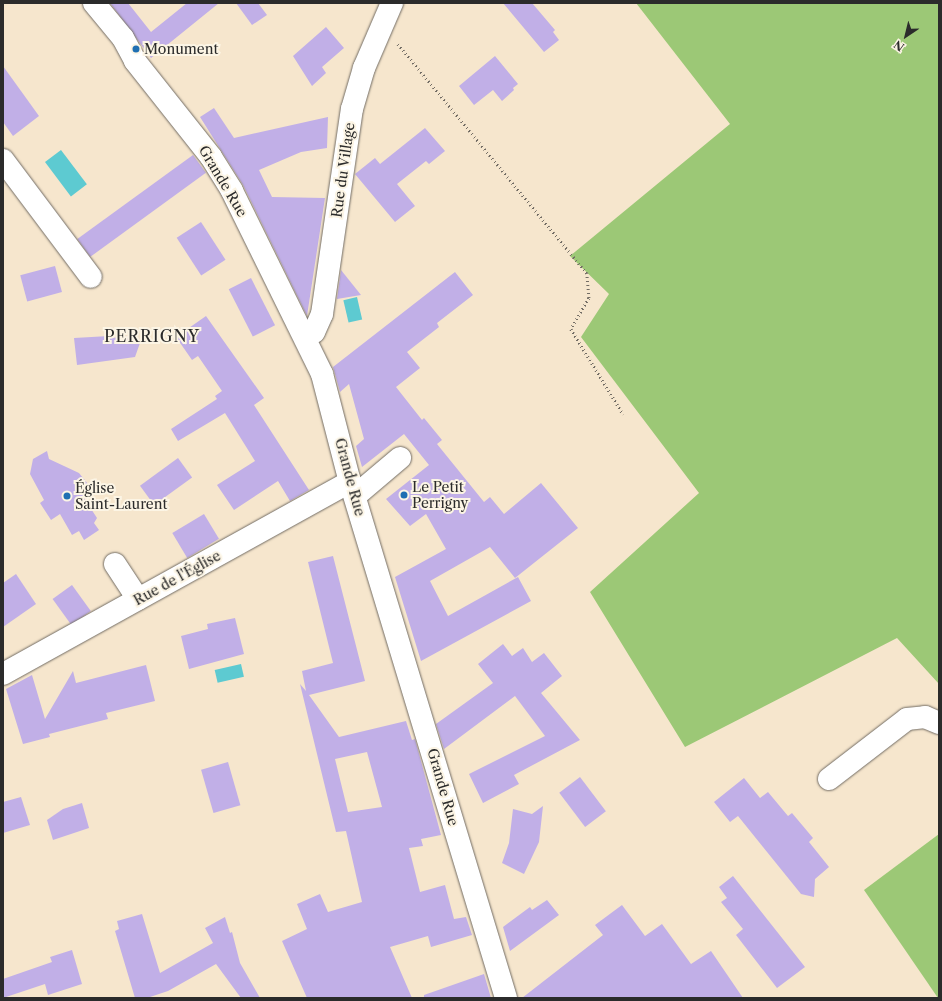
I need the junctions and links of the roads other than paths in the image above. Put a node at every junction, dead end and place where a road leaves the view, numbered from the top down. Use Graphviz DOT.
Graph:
graph roads {
  1 [pos="94,3"];
  2 [pos="392,3"];
  3 [pos="3,160"];
  4 [pos="90,277"];
  5 [pos="305,337"];
  6 [pos="400,458"];
  7 [pos="352,489"];
  8 [pos="115,564"];
  9 [pos="138,599"];
  10 [pos="5,669"];
  11 [pos="939,723"];
  12 [pos="829,779"];
  13 [pos="506,998"];
  1 -- 5 [label="street, Grande Rue"];
  2 -- 5 [label="street, Rue du Village"];
  3 -- 4 [label="street"];
  5 -- 7 [label="street, Grande Rue"];
  6 -- 7 [label="street, Rue de l'Église"];
  7 -- 9 [label="street, Rue de l'Église"];
  7 -- 13 [label="street, Grande Rue"];
  8 -- 9 [label="street"];
  9 -- 10 [label="street, Rue de l'Église"];
  11 -- 12 [label="street"];
}
